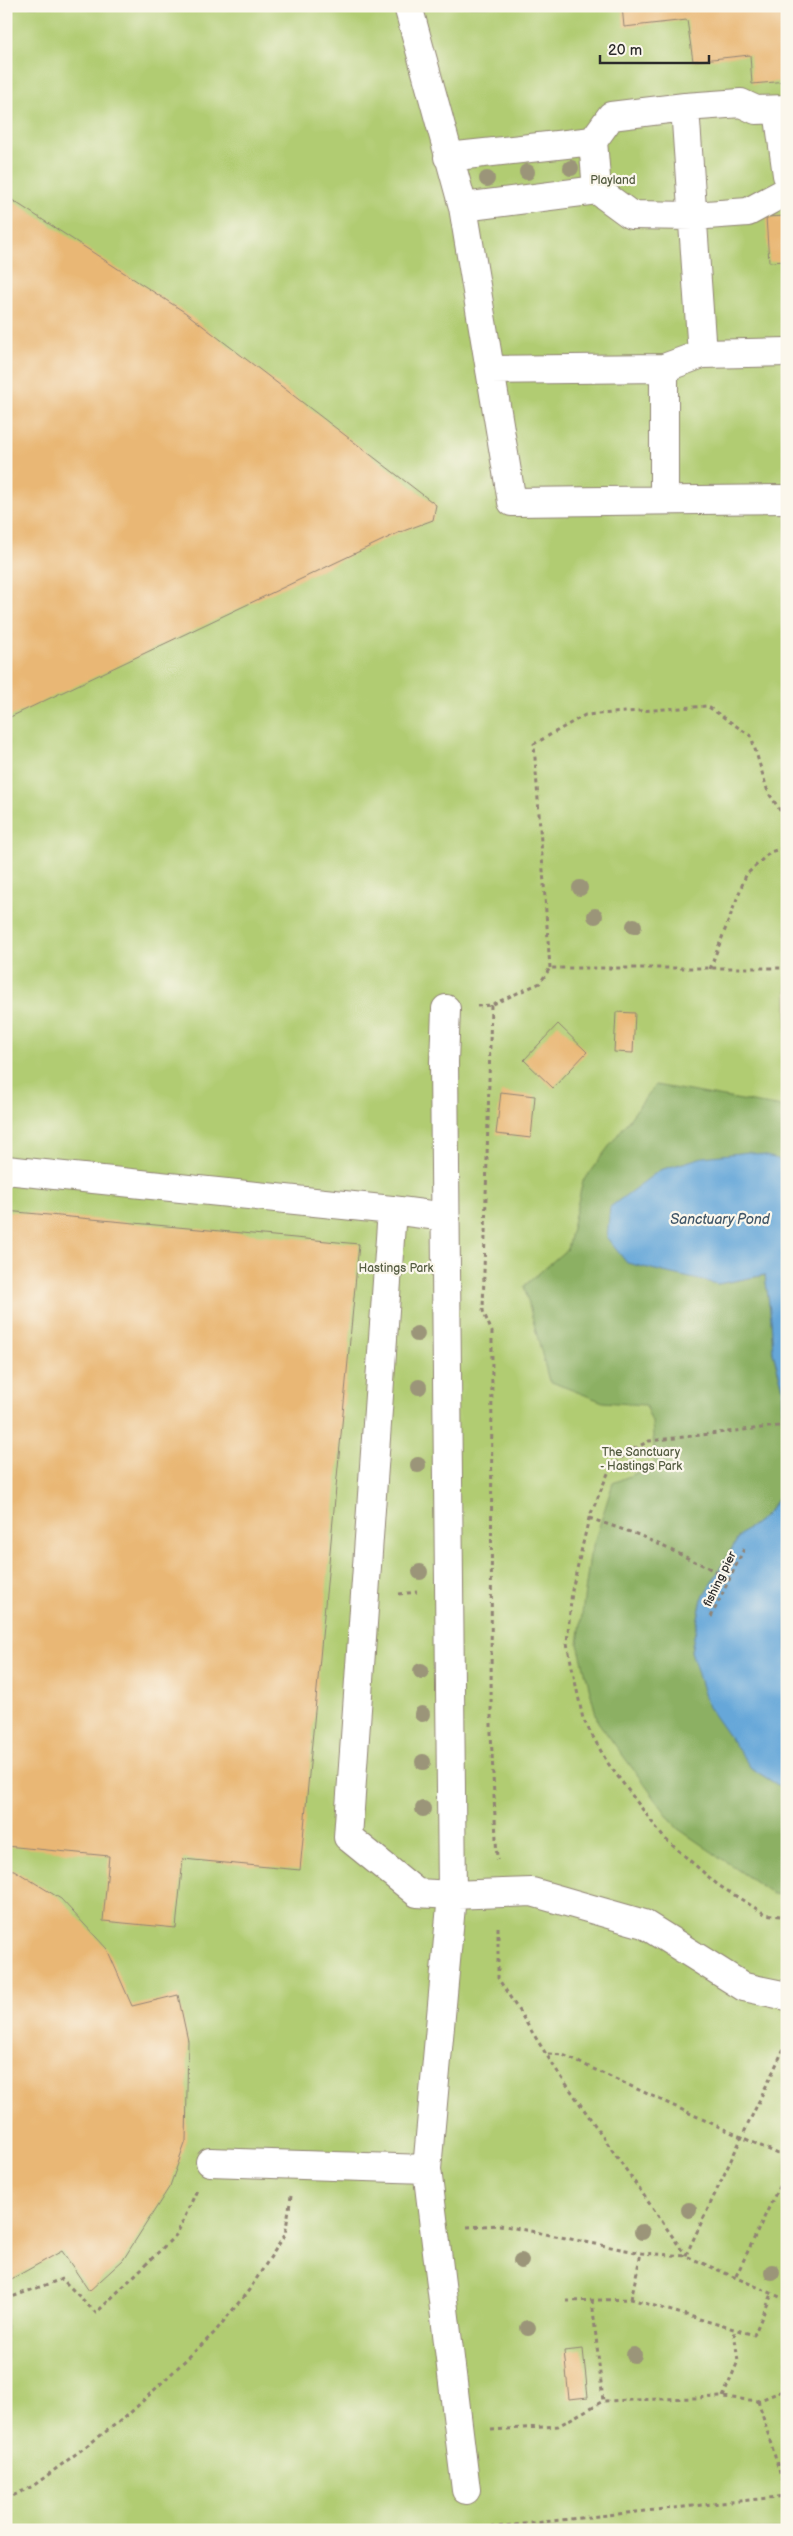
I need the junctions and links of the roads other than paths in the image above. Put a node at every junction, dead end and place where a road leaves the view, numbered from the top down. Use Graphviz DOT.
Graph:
graph roads {
  1 [pos="408,6"];
  2 [pos="685,107"];
  3 [pos="782,110"];
  4 [pos="593,140"];
  5 [pos="448,157"];
  6 [pos="787,175"];
  7 [pos="597,190"];
  8 [pos="787,191"];
  9 [pos="463,207"];
  10 [pos="693,216"];
  11 [pos="787,352"];
  12 [pos="702,354"];
  13 [pos="664,368"];
  14 [pos="490,370"];
  15 [pos="787,499"];
  16 [pos="664,500"];
  17 [pos="446,1009"];
  18 [pos="6,1170"];
  19 [pos="392,1210"];
  20 [pos="446,1217"];
  21 [pos="452,1894"];
  22 [pos="787,1996"];
  23 [pos="210,2162"];
  24 [pos="427,2169"];
  25 [pos="466,2490"];
  1 -- 5 [label="street"];
  2 -- 3 [label="street"];
  2 -- 4 [label="street"];
  2 -- 10 [label="street"];
  3 -- 6 [label="street"];
  4 -- 5 [label="street"];
  4 -- 7 [label="street"];
  5 -- 9 [label="street"];
  7 -- 9 [label="street"];
  7 -- 10 [label="street"];
  8 -- 10 [label="street"];
  9 -- 14 [label="street"];
  10 -- 12 [label="street"];
  11 -- 12 [label="street"];
  12 -- 13 [label="street"];
  13 -- 14 [label="street"];
  13 -- 16 [label="street"];
  14 -- 16 [label="street"];
  15 -- 16 [label="street"];
  17 -- 20 [label="street"];
  18 -- 19 [label="street"];
  19 -- 20 [label="street"];
  19 -- 21 [label="street"];
  20 -- 21 [label="street"];
  21 -- 22 [label="street"];
  21 -- 24 [label="street"];
  23 -- 24 [label="street"];
  24 -- 25 [label="street"];
}
